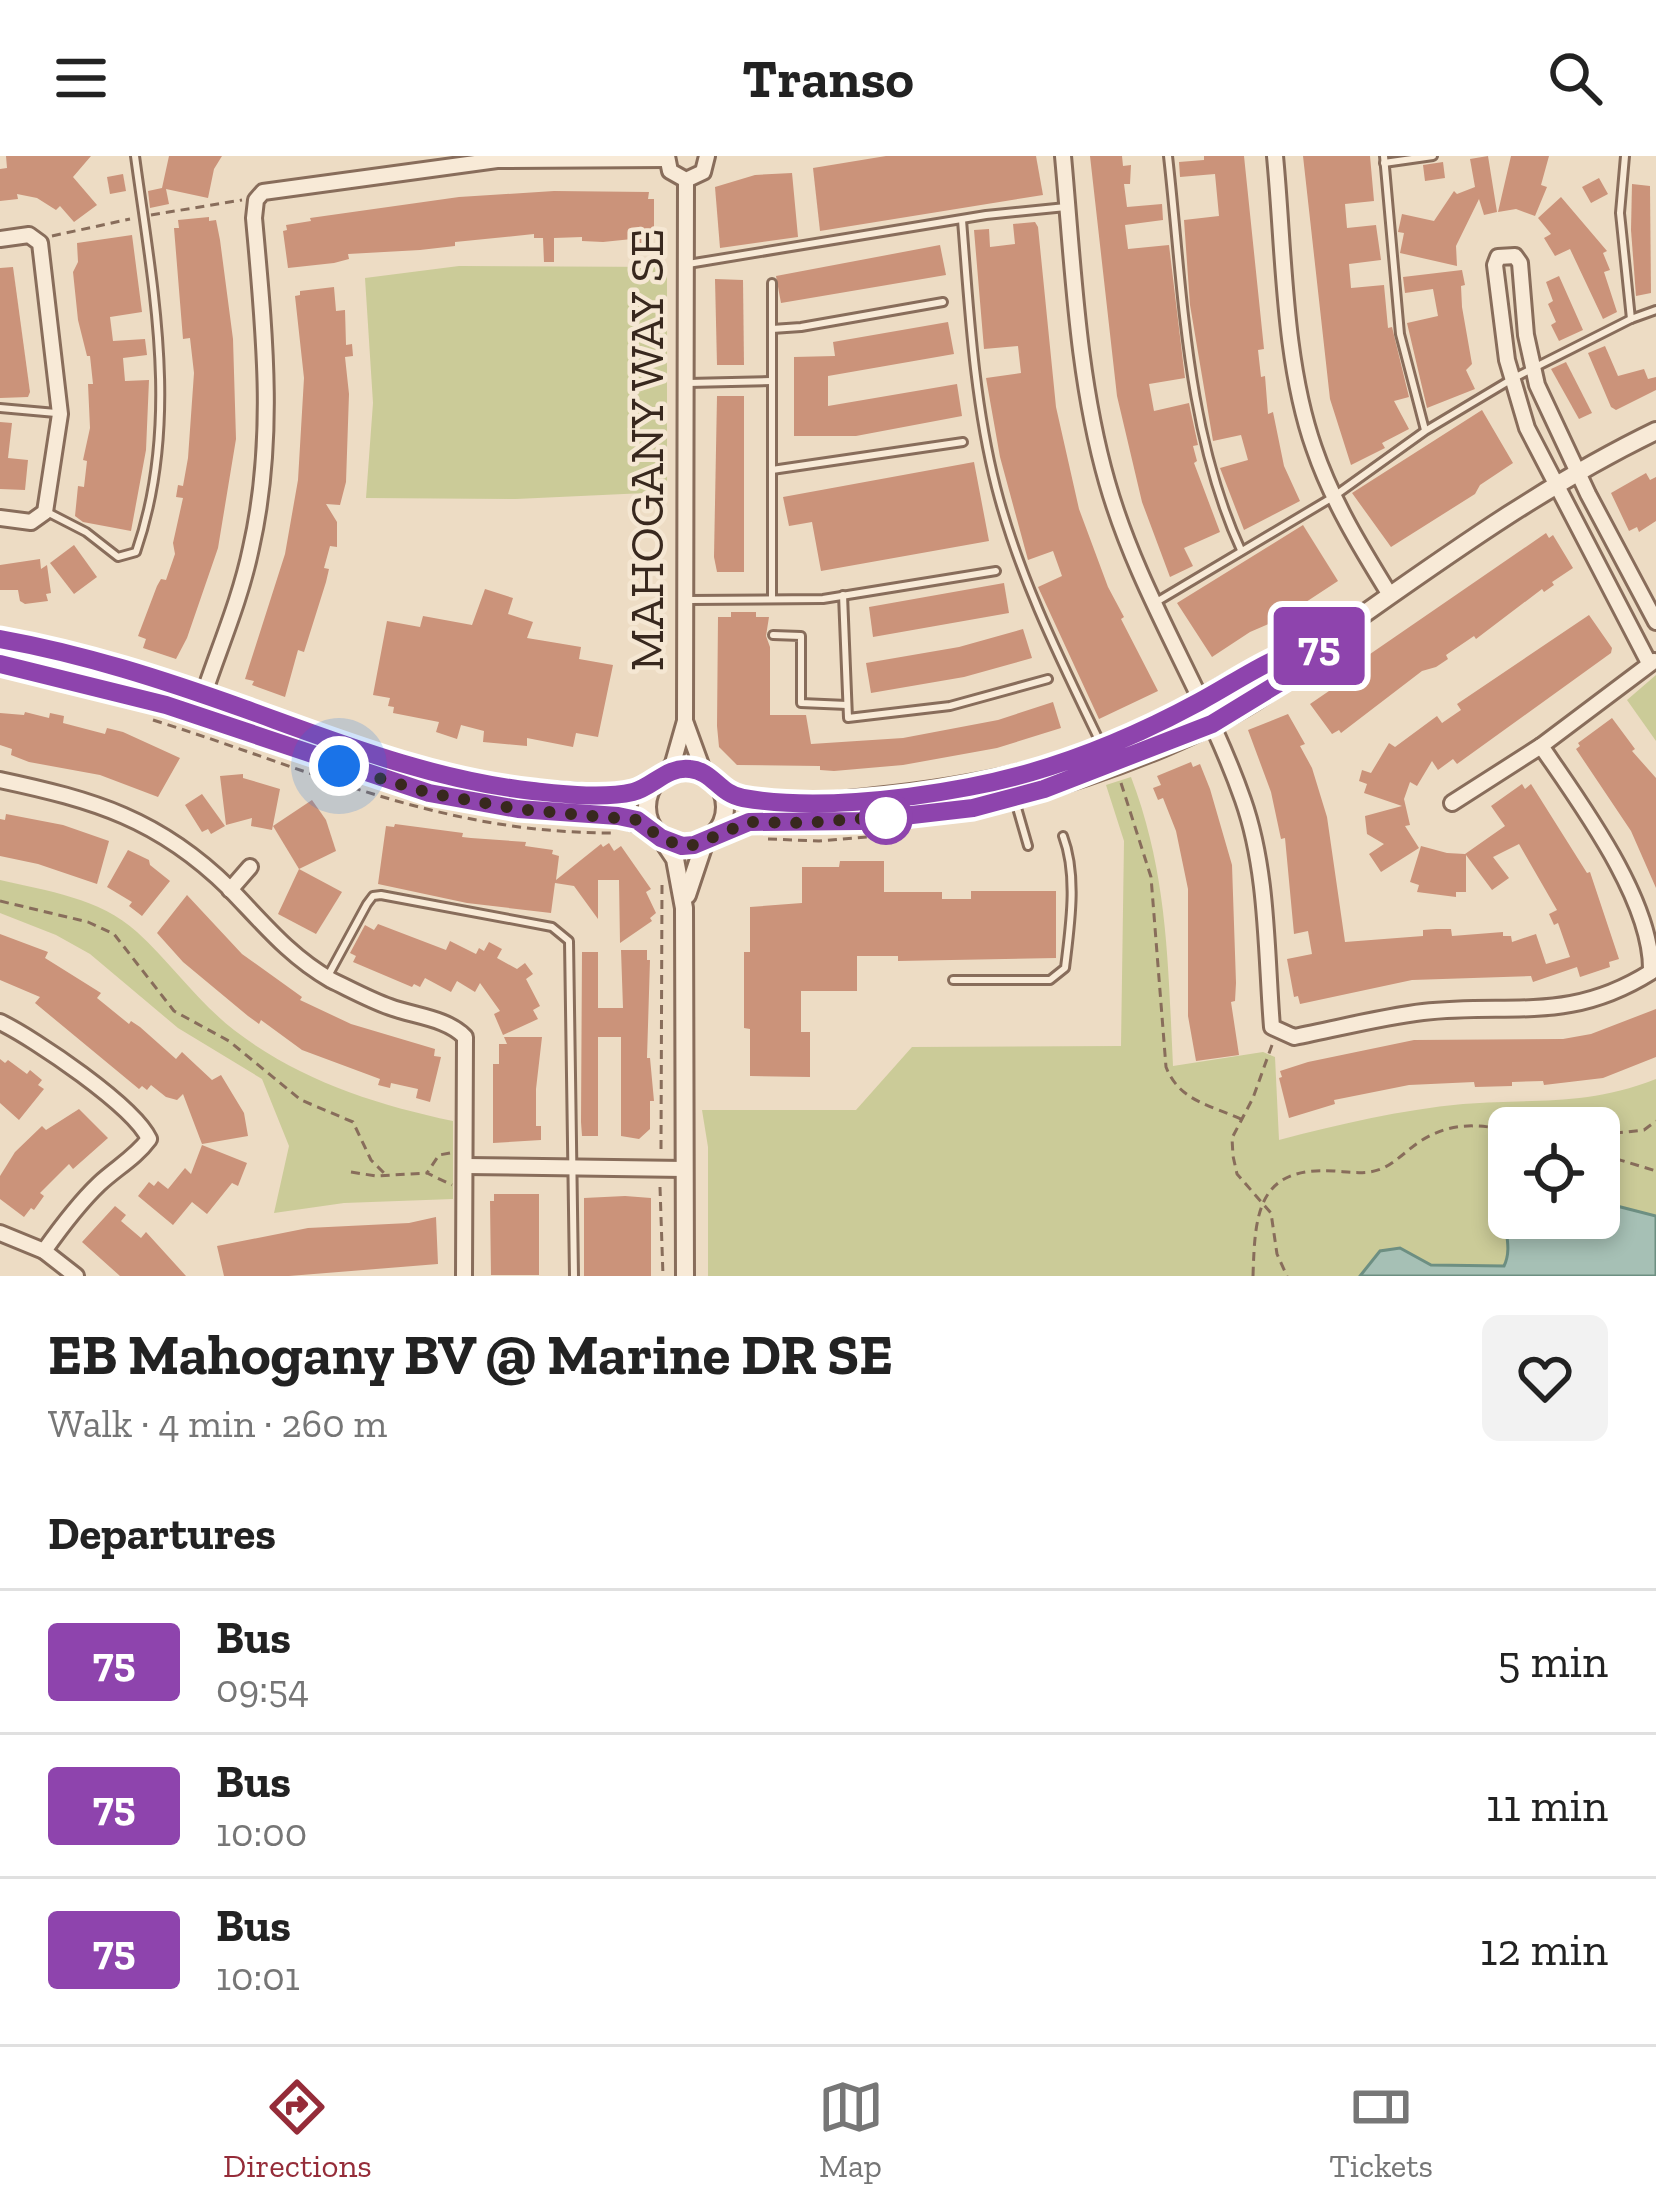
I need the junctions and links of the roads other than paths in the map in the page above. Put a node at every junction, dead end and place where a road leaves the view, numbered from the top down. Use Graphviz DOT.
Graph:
graph roads {
  1 [pos="135,156"];
  2 [pos="707,156"];
  3 [pos="1063,156"];
  4 [pos="1168,156"];
  5 [pos="1275,156"];
  6 [pos="1433,156"];
  7 [pos="1625,156"];
  8 [pos="667,157"];
  9 [pos="1384,159"];
  10 [pos="686,180"];
  11 [pos="1068,207"];
  12 [pos="962,220"];
  13 [pos="0,239"];
  14 [pos="684,265"];
  15 [pos="772,283"];
  16 [pos="943,302"];
  17 [pos="1656,310"];
  18 [pos="1631,319"];
  19 [pos="772,329"];
  20 [pos="1533,369"];
  21 [pos="1513,379"];
  22 [pos="771,381"];
  23 [pos="685,383"];
  24 [pos="0,408"];
  25 [pos="60,414"];
  26 [pos="1425,431"];
  27 [pos="1656,431"];
  28 [pos="963,442"];
  29 [pos="772,470"];
  30 [pos="1578,471"];
  31 [pos="1557,484"];
  32 [pos="1334,497"];
  33 [pos="46,512"];
  34 [pos="0,518"];
  35 [pos="1241,550"];
  36 [pos="996,571"];
  37 [pos="843,595"];
  38 [pos="1390,595"];
  39 [pos="772,599"];
  40 [pos="686,600"];
  41 [pos="1152,605"];
  42 [pos="1656,622"];
  43 [pos="773,635"];
  44 [pos="0,639"];
  45 [pos="1321,644"];
  46 [pos="1653,661"];
  47 [pos="0,664"];
  48 [pos="1048,680"];
  49 [pos="203,694"];
  50 [pos="1201,701"];
  51 [pos="848,705"];
  52 [pos="197,715"];
  53 [pos="686,721"];
  54 [pos="1212,724"];
  55 [pos="1541,746"];
  56 [pos="1102,748"];
  57 [pos="704,772"];
  58 [pos="660,778"];
  59 [pos="1009,778"];
  60 [pos="0,781"];
  61 [pos="722,792"];
  62 [pos="1014,797"];
  63 [pos="1452,803"];
  64 [pos="657,833"];
  65 [pos="1064,836"];
  66 [pos="709,837"];
  67 [pos="1028,846"];
  68 [pos="250,867"];
  69 [pos="230,890"];
  70 [pos="684,908"];
  71 [pos="327,978"];
  72 [pos="953,980"];
  73 [pos="0,1022"];
  74 [pos="466,1166"];
  75 [pos="574,1168"];
  76 [pos="685,1169"];
  77 [pos="0,1233"];
  78 [pos="44,1251"];
  79 [pos="76,1276"];
  80 [pos="464,1276"];
  81 [pos="574,1276"];
  82 [pos="685,1276"];
  1 -- 33 [label="lane"];
  2 -- 10 [label="street"];
  3 -- 11 [label="street"];
  4 -- 35 [label="lane"];
  5 -- 32 [label="street"];
  6 -- 9 [label="lane"];
  7 -- 18 [label="lane"];
  8 -- 10 [label="street"];
  8 -- 49 [label="street, MAHOGANY WAY SE"];
  9 -- 26 [label="lane"];
  10 -- 14 [label="street, MAHOGANY WAY SE"];
  11 -- 12 [label="lane"];
  11 -- 41 [label="street"];
  12 -- 14 [label="lane"];
  12 -- 56 [label="lane"];
  13 -- 25 [label="street"];
  14 -- 23 [label="street, MAHOGANY WAY SE"];
  15 -- 19 [label="lane"];
  16 -- 19 [label="lane"];
  17 -- 18 [label="lane"];
  18 -- 20 [label="lane"];
  19 -- 22 [label="lane"];
  20 -- 21 [label="lane"];
  20 -- 21 [label="street"];
  20 -- 30 [label="street"];
  21 -- 26 [label="lane"];
  21 -- 31 [label="street"];
  22 -- 23 [label="lane"];
  22 -- 29 [label="lane"];
  23 -- 40 [label="street, MAHOGANY WAY SE"];
  24 -- 25 [label="lane"];
  25 -- 33 [label="street"];
  26 -- 32 [label="lane"];
  27 -- 30 [label="street"];
  28 -- 29 [label="lane"];
  29 -- 39 [label="lane"];
  30 -- 31 [label="street"];
  30 -- 42 [label="street"];
  31 -- 38 [label="street"];
  31 -- 46 [label="street"];
  32 -- 35 [label="lane"];
  32 -- 38 [label="street"];
  33 -- 34 [label="street"];
  35 -- 41 [label="lane"];
  36 -- 37 [label="lane"];
  37 -- 39 [label="lane"];
  37 -- 51 [label="lane"];
  38 -- 45 [label="street"];
  39 -- 40 [label="lane"];
  40 -- 53 [label="street, MAHOGANY WAY SE"];
  41 -- 50 [label="street"];
  43 -- 51 [label="lane"];
  44 -- 49 [label="street"];
  45 -- 50 [label="street"];
  45 -- 54 [label="street"];
  46 -- 55 [label="street"];
  47 -- 52 [label="street"];
  48 -- 51 [label="lane"];
  49 -- 52 [label="street, MAHOGANY WAY SE"];
  49 -- 58 [label="street"];
  50 -- 54 [label="street"];
  50 -- 56 [label="street"];
  52 -- 64 [label="street"];
  53 -- 57 [label="street, MAHOGANY WAY SE"];
  53 -- 58 [label="street, MAHOGANY WAY SE"];
  54 -- 55 [label="street"];
  54 -- 62 [label="street"];
  55 -- 63 [label="street"];
  56 -- 59 [label="street"];
  57 -- 58 [label="street"];
  57 -- 61 [label="street"];
  58 -- 64 [label="street"];
  59 -- 61 [label="street"];
  59 -- 62 [label="lane"];
  60 -- 69 [label="street"];
  61 -- 66 [label="street"];
  62 -- 66 [label="street"];
  62 -- 67 [label="lane"];
  64 -- 66 [label="street"];
  64 -- 70 [label="street"];
  65 -- 72 [label="lane"];
  66 -- 70 [label="street"];
  68 -- 69 [label="street"];
  69 -- 71 [label="street"];
  70 -- 76 [label="street"];
  71 -- 74 [label="street"];
  71 -- 75 [label="lane"];
  73 -- 78 [label="street"];
  74 -- 75 [label="street"];
  74 -- 80 [label="street"];
  75 -- 76 [label="street"];
  75 -- 81 [label="lane"];
  76 -- 82 [label="street"];
  77 -- 78 [label="street"];
  78 -- 79 [label="street"];
}
